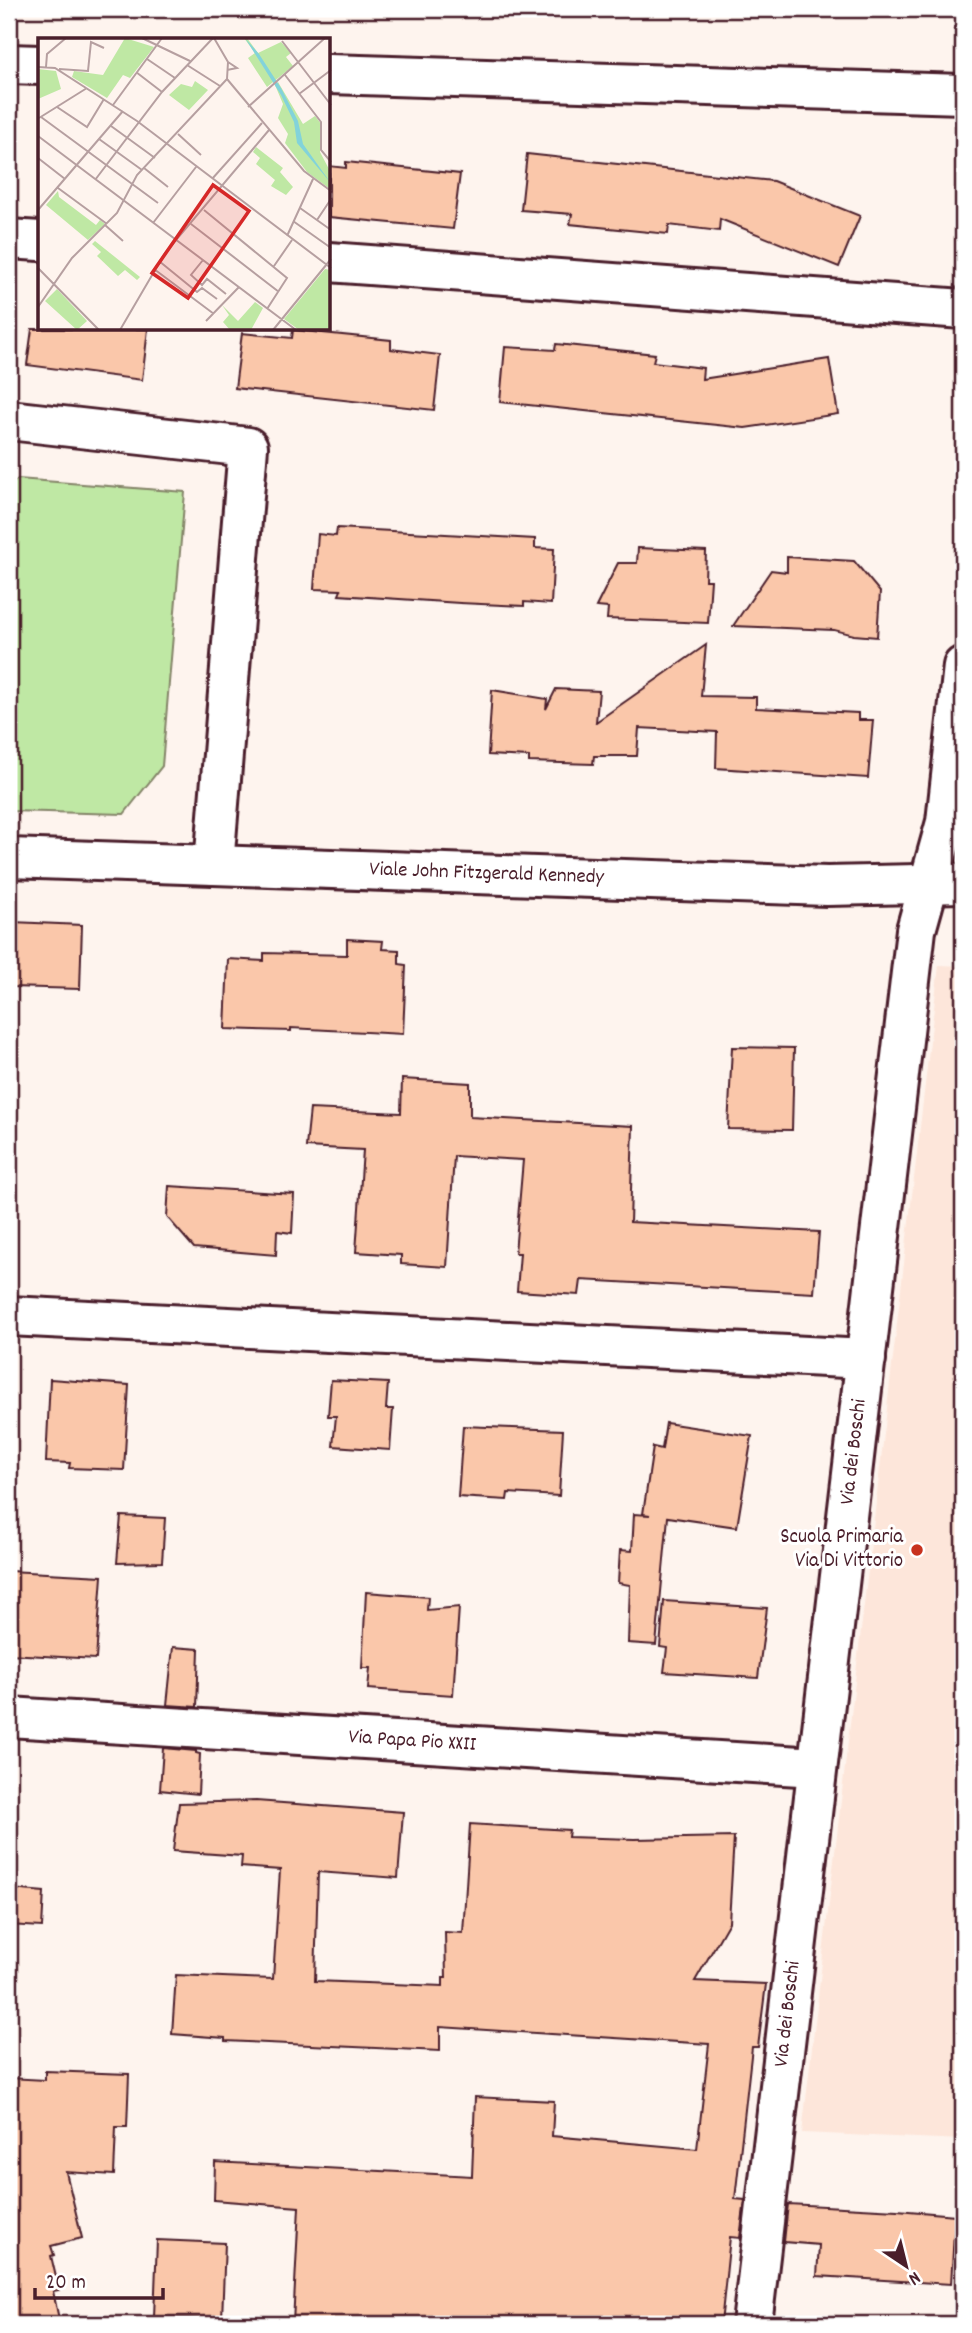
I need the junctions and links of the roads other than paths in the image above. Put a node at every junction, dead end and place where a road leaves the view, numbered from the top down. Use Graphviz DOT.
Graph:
graph roads {
  1 [pos="9,64"];
  2 [pos="38,65"];
  3 [pos="331,74"];
  4 [pos="963,94"];
  5 [pos="9,239"];
  6 [pos="38,241"];
  7 [pos="331,262"];
  8 [pos="963,309"];
  9 [pos="9,420"];
  10 [pos="963,666"];
  11 [pos="9,858"];
  12 [pos="214,865"];
  13 [pos="946,883"];
  14 [pos="9,1316"];
  15 [pos="866,1359"];
  16 [pos="9,1717"];
  17 [pos="817,1767"];
  18 [pos="752,2324"];
  1 -- 2 [label="street"];
  3 -- 4 [label="street"];
  5 -- 6 [label="street"];
  7 -- 8 [label="street"];
  9 -- 12 [label="street"];
  10 -- 13 [label="street, Via dei Boschi"];
  11 -- 12 [label="street, Viale John Fitzgerald Kennedy"];
  12 -- 13 [label="street, Viale John Fitzgerald Kennedy"];
  13 -- 15 [label="street, Via dei Boschi"];
  14 -- 15 [label="street"];
  15 -- 17 [label="street, Via dei Boschi"];
  16 -- 17 [label="street, Via Papa Pio XXII"];
  17 -- 18 [label="street, Via dei Boschi"];
}
